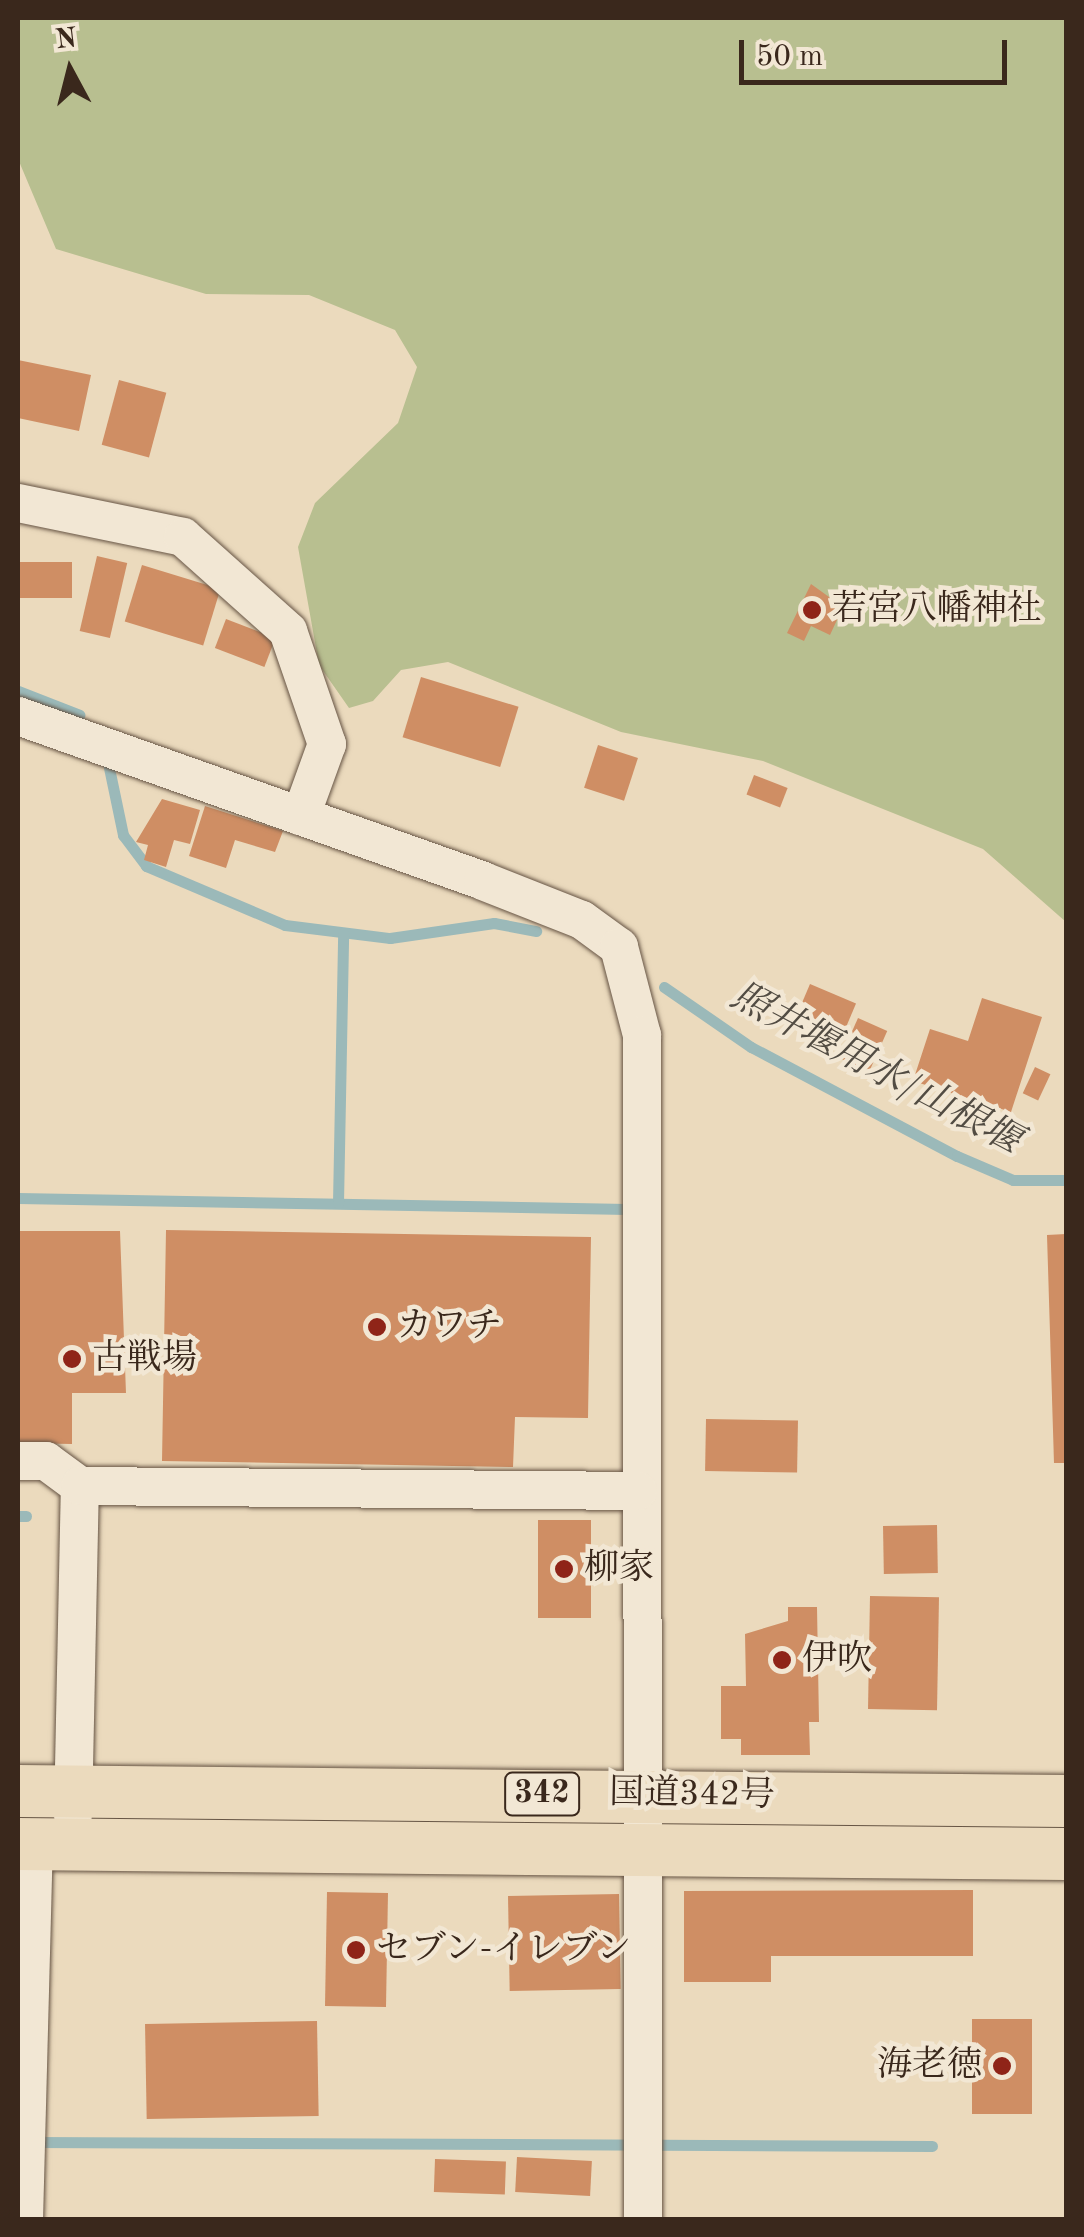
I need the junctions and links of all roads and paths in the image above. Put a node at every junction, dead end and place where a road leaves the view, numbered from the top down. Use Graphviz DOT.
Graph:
graph roads {
  1 [pos="18,503"];
  2 [pos="18,716"];
  3 [pos="302,816"];
  4 [pos="18,1461"];
  5 [pos="80,1486"];
  6 [pos="638,1491"];
  7 [pos="18,1791"];
  8 [pos="74,1791"];
  9 [pos="636,1794"];
  10 [pos="1066,1800"];
  11 [pos="40,1845"];
  12 [pos="648,1850"];
  13 [pos="1066,1854"];
  14 [pos="24,2220"];
  15 [pos="643,2220"];
  1 -- 3 [label="street"];
  2 -- 3 [label="street"];
  3 -- 6 [label="street"];
  4 -- 5 [label="street"];
  5 -- 6 [label="street"];
  5 -- 8 [label="street"];
  6 -- 9 [label="street"];
  7 -- 8 [label="highway, 国道342号 / 342"];
  8 -- 9 [label="highway, 国道342号 / 342"];
  8 -- 11 [label="street"];
  9 -- 10 [label="highway, 国道342号 / 342"];
  9 -- 12 [label="street"];
  11 -- 12 [label="highway, 国道342号 / 342"];
  11 -- 14 [label="street"];
  12 -- 13 [label="highway, 国道342号 / 342"];
  12 -- 15 [label="street"];
}
